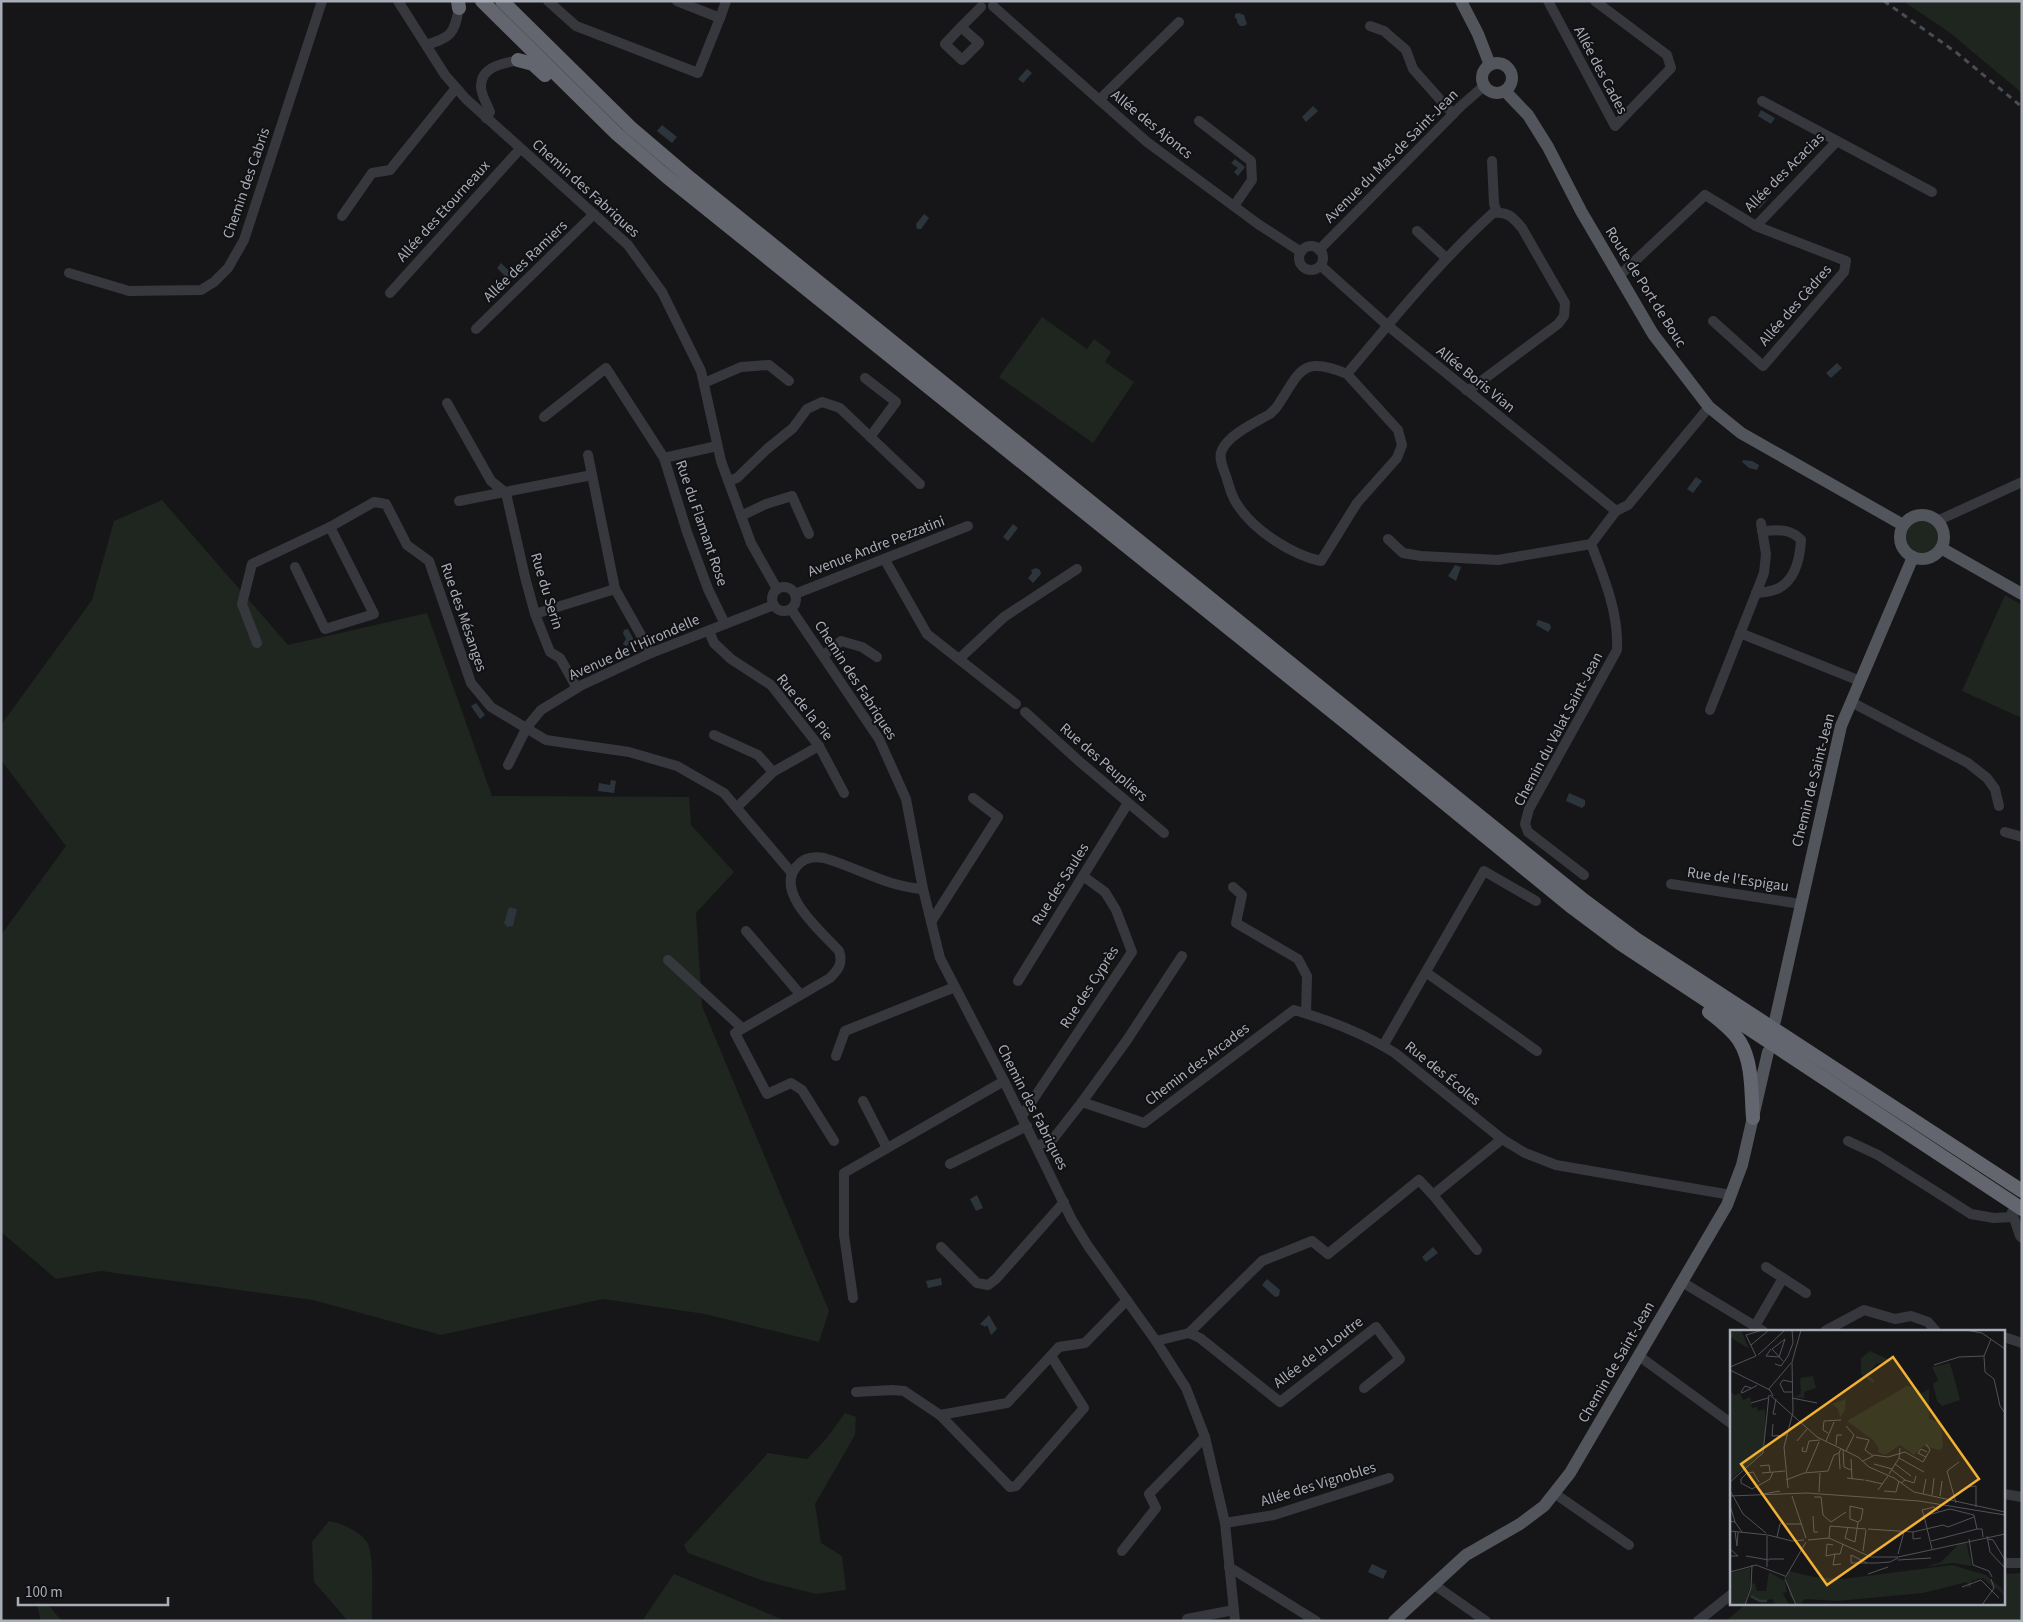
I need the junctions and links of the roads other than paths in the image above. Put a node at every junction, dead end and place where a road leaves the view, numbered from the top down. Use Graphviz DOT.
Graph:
graph roads {
  1 [pos="322,1"];
  2 [pos="398,1"];
  3 [pos="482,1"];
  4 [pos="502,1"];
  5 [pos="548,1"];
  6 [pos="677,1"];
  7 [pos="726,1"];
  8 [pos="1461,1"];
  9 [pos="1548,1"];
  10 [pos="1595,1"];
  11 [pos="980,4"];
  12 [pos="995,4"];
  13 [pos="459,5"];
  14 [pos="720,18"];
  15 [pos="1179,22"];
  16 [pos="1370,26"];
  17 [pos="961,27"];
  18 [pos="426,45"];
  19 [pos="518,60"];
  20 [pos="1490,65"];
  21 [pos="1484,85"];
  22 [pos="456,88"];
  23 [pos="1505,91"];
  24 [pos="1099,100"];
  25 [pos="1762,101"];
  26 [pos="1453,114"];
  27 [pos="486,118"];
  28 [pos="1199,121"];
  29 [pos="617,134"];
  30 [pos="1837,141"];
  31 [pos="520,149"];
  32 [pos="1492,161"];
  33 [pos="1932,192"];
  34 [pos="1234,206"];
  35 [pos="1497,212"];
  36 [pos="594,214"];
  37 [pos="342,216"];
  38 [pos="1756,226"];
  39 [pos="1417,231"];
  40 [pos="1319,250"];
  41 [pos="1301,252"];
  42 [pos="1446,258"];
  43 [pos="1321,266"];
  44 [pos="69,273"];
  45 [pos="1619,276"];
  46 [pos="390,293"];
  47 [pos="1713,321"];
  48 [pos="1387,325"];
  49 [pos="476,329"];
  50 [pos="1347,374"];
  51 [pos="865,378"];
  52 [pos="789,381"];
  53 [pos="704,383"];
  54 [pos="1466,390"];
  55 [pos="447,403"];
  56 [pos="1709,407"];
  57 [pos="544,417"];
  58 [pos="870,437"];
  59 [pos="717,446"];
  60 [pos="588,455"];
  61 [pos="664,458"];
  62 [pos="592,475"];
  63 [pos="728,481"];
  64 [pos="2022,482"];
  65 [pos="920,484"];
  66 [pos="506,493"];
  67 [pos="459,501"];
  68 [pos="1616,511"];
  69 [pos="741,516"];
  70 [pos="1937,521"];
  71 [pos="1903,525"];
  72 [pos="968,526"];
  73 [pos="330,527"];
  74 [pos="809,534"];
  75 [pos="1388,539"];
  76 [pos="1591,544"];
  77 [pos="1941,548"];
  78 [pos="1913,557"];
  79 [pos="885,560"];
  80 [pos="295,567"];
  81 [pos="1077,569"];
  82 [pos="615,589"];
  83 [pos="777,590"];
  84 [pos="1756,593"];
  85 [pos="795,594"];
  86 [pos="2022,594"];
  87 [pos="774,605"];
  88 [pos="791,609"];
  89 [pos="535,614"];
  90 [pos="725,624"];
  91 [pos="708,631"];
  92 [pos="1740,634"];
  93 [pos="257,643"];
  94 [pos="651,653"];
  95 [pos="824,655"];
  96 [pos="877,657"];
  97 [pos="959,660"];
  98 [pos="1860,681"];
  99 [pos="577,688"];
  100 [pos="1851,702"];
  101 [pos="1016,704"];
  102 [pos="1710,710"];
  103 [pos="1025,712"];
  104 [pos="527,728"];
  105 [pos="714,735"];
  106 [pos="820,746"];
  107 [pos="508,765"];
  108 [pos="773,772"];
  109 [pos="844,793"];
  110 [pos="973,798"];
  111 [pos="1128,803"];
  112 [pos="1999,806"];
  113 [pos="737,807"];
  114 [pos="2005,832"];
  115 [pos="1164,833"];
  116 [pos="2022,837"];
  117 [pos="792,872"];
  118 [pos="1584,875"];
  119 [pos="1083,876"];
  120 [pos="1670,884"];
  121 [pos="1233,887"];
  122 [pos="923,889"];
  123 [pos="1536,901"];
  124 [pos="1801,904"];
  125 [pos="931,922"];
  126 [pos="746,931"];
  127 [pos="1621,944"];
  128 [pos="1182,956"];
  129 [pos="668,960"];
  130 [pos="1427,973"];
  131 [pos="1018,981"];
  132 [pos="955,987"];
  133 [pos="800,994"];
  134 [pos="1306,1013"];
  135 [pos="1775,1020"];
  136 [pos="738,1031"];
  137 [pos="1384,1046"];
  138 [pos="1537,1051"];
  139 [pos="1768,1052"];
  140 [pos="836,1056"];
  141 [pos="1004,1081"];
  142 [pos="863,1101"];
  143 [pos="1082,1102"];
  144 [pos="1905,1115"];
  145 [pos="1753,1118"];
  146 [pos="1024,1121"];
  147 [pos="1502,1139"];
  148 [pos="834,1141"];
  149 [pos="1848,1141"];
  150 [pos="1037,1146"];
  151 [pos="887,1148"];
  152 [pos="950,1164"];
  153 [pos="2022,1182"];
  154 [pos="2022,1191"];
  155 [pos="1434,1195"];
  156 [pos="1731,1195"];
  157 [pos="1064,1202"];
  158 [pos="2018,1213"];
  159 [pos="2022,1238"];
  160 [pos="941,1247"];
  161 [pos="1477,1250"];
  162 [pos="1766,1267"];
  163 [pos="1783,1278"];
  164 [pos="1682,1282"];
  165 [pos="1806,1293"];
  166 [pos="853,1298"];
  167 [pos="1127,1300"];
  168 [pos="1759,1328"];
  169 [pos="1827,1330"];
  170 [pos="1935,1330"];
  171 [pos="1189,1332"];
  172 [pos="2006,1338"];
  173 [pos="1156,1341"];
  174 [pos="2022,1343"];
  175 [pos="1051,1356"];
  176 [pos="1639,1356"];
  177 [pos="1364,1388"];
  178 [pos="856,1392"];
  179 [pos="940,1416"];
  180 [pos="1730,1423"];
  181 [pos="1205,1437"];
  182 [pos="1390,1478"];
  183 [pos="1554,1493"];
  184 [pos="2006,1494"];
  185 [pos="2022,1496"];
  186 [pos="1225,1523"];
  187 [pos="1629,1546"];
  188 [pos="1122,1550"];
  189 [pos="2006,1563"];
  190 [pos="2022,1563"];
  191 [pos="1229,1567"];
  192 [pos="1434,1584"];
  193 [pos="1730,1596"];
  194 [pos="1235,1615"];
  195 [pos="1188,1621"];
  196 [pos="1316,1621"];
  197 [pos="1394,1621"];
  198 [pos="1486,1621"];
  199 [pos="1698,1621"];
  1 -- 44 [label="street, Chemin des Cabris"];
  2 -- 18 [label="street, Chemin des Fabriques"];
  3 -- 29 [label="highway"];
  4 -- 144 [label="highway"];
  5 -- 14 [label="street"];
  6 -- 14 [label="street"];
  7 -- 14 [label="street"];
  8 -- 20 [label="main road"];
  9 -- 10 [label="street, Allée des Cades"];
  11 -- 12 [label="street"];
  11 -- 17 [label="street"];
  12 -- 24 [label="street, Allée des Ajoncs"];
  13 -- 18 [label="street"];
  15 -- 24 [label="street"];
  16 -- 26 [label="street"];
  18 -- 22 [label="street, Chemin des Fabriques"];
  19 -- 27 [label="street"];
  19 -- 29 [label="highway"];
  20 -- 21 [label="main road"];
  20 -- 23 [label="main road"];
  21 -- 23 [label="main road"];
  21 -- 26 [label="street, Avenue du Mas de Saint-Jean"];
  22 -- 27 [label="street, Chemin des Fabriques"];
  22 -- 37 [label="street"];
  23 -- 45 [label="main road, Route de Port de Bouc"];
  24 -- 34 [label="street, Allée des Ajoncs"];
  25 -- 30 [label="street, Allée des Acacias"];
  26 -- 40 [label="street, Avenue du Mas de Saint-Jean"];
  27 -- 31 [label="street, Chemin des Fabriques"];
  28 -- 34 [label="street"];
  29 -- 127 [label="highway"];
  30 -- 33 [label="street"];
  30 -- 38 [label="street, Allée des Acacias"];
  31 -- 36 [label="street, Chemin des Fabriques"];
  31 -- 46 [label="street, Allée des Etourneaux"];
  32 -- 35 [label="street"];
  34 -- 41 [label="street, Allée des Ajoncs"];
  35 -- 42 [label="street"];
  35 -- 54 [label="street"];
  36 -- 49 [label="street, Allée des Ramiers"];
  36 -- 53 [label="street, Chemin des Fabriques"];
  38 -- 45 [label="street, Allée des Acacias"];
  38 -- 47 [label="street, Allée des Cèdres"];
  39 -- 42 [label="street"];
  40 -- 41 [label="street"];
  40 -- 43 [label="street"];
  41 -- 43 [label="street"];
  42 -- 48 [label="street"];
  43 -- 48 [label="street, Allée Boris Vian"];
  45 -- 56 [label="main road, Route de Port de Bouc"];
  48 -- 50 [label="street"];
  48 -- 54 [label="street, Allée Boris Vian"];
  50 -- 50 [label="street"];
  51 -- 58 [label="street"];
  52 -- 53 [label="street"];
  53 -- 59 [label="street, Chemin des Fabriques"];
  54 -- 68 [label="street, Allée Boris Vian"];
  55 -- 66 [label="street"];
  56 -- 68 [label="street"];
  56 -- 71 [label="main road, Route de Port de Bouc"];
  57 -- 61 [label="street, Rue du Flamant Rose"];
  58 -- 63 [label="street"];
  58 -- 65 [label="street"];
  59 -- 61 [label="street"];
  59 -- 63 [label="street, Chemin des Fabriques"];
  60 -- 62 [label="street"];
  61 -- 90 [label="street, Rue du Flamant Rose"];
  62 -- 66 [label="street"];
  62 -- 82 [label="street"];
  63 -- 69 [label="street, Chemin des Fabriques"];
  64 -- 70 [label="street"];
  66 -- 67 [label="street"];
  66 -- 89 [label="street, Rue du Serin"];
  68 -- 76 [label="street"];
  69 -- 74 [label="street"];
  69 -- 83 [label="street, Chemin des Fabriques"];
  70 -- 71 [label="main road"];
  70 -- 77 [label="main road"];
  71 -- 78 [label="main road"];
  72 -- 79 [label="street, Avenue Andre Pezzatini"];
  73 -- 80 [label="street"];
  73 -- 93 [label="street"];
  73 -- 104 [label="street, Rue des Mésanges"];
  75 -- 76 [label="street"];
  76 -- 118 [label="street, Chemin du Valat Saint-Jean"];
  77 -- 78 [label="main road"];
  77 -- 86 [label="main road"];
  78 -- 98 [label="main road, Chemin de Saint-Jean"];
  79 -- 85 [label="street, Avenue Andre Pezzatini"];
  79 -- 97 [label="street"];
  81 -- 97 [label="street"];
  82 -- 89 [label="street"];
  82 -- 94 [label="street"];
  83 -- 85 [label="street"];
  83 -- 87 [label="street"];
  84 -- 84 [label="street"];
  84 -- 92 [label="street"];
  85 -- 88 [label="street"];
  87 -- 88 [label="street"];
  87 -- 90 [label="street, Avenue de l'Hirondelle"];
  88 -- 95 [label="street, Chemin des Fabriques"];
  89 -- 99 [label="street, Rue du Serin"];
  90 -- 91 [label="street, Avenue de l'Hirondelle"];
  91 -- 94 [label="street, Avenue de l'Hirondelle"];
  91 -- 106 [label="street, Rue de la Pie"];
  92 -- 98 [label="street"];
  92 -- 102 [label="street"];
  94 -- 99 [label="street, Avenue de l'Hirondelle"];
  95 -- 96 [label="street"];
  95 -- 122 [label="street, Chemin des Fabriques"];
  97 -- 101 [label="street"];
  98 -- 100 [label="main road, Chemin de Saint-Jean"];
  99 -- 104 [label="street, Avenue de l'Hirondelle"];
  100 -- 112 [label="street"];
  100 -- 124 [label="main road, Chemin de Saint-Jean"];
  103 -- 111 [label="street, Rue des Peupliers"];
  104 -- 107 [label="street, Avenue de l'Hirondelle"];
  104 -- 113 [label="street, Rue des Mésanges"];
  105 -- 108 [label="street"];
  106 -- 108 [label="street"];
  106 -- 109 [label="street, Rue de la Pie"];
  108 -- 113 [label="street"];
  110 -- 125 [label="street"];
  111 -- 115 [label="street, Rue des Peupliers"];
  111 -- 119 [label="street, Rue des Saules"];
  113 -- 117 [label="street, Rue des Mésanges"];
  114 -- 116 [label="street"];
  117 -- 122 [label="street"];
  117 -- 133 [label="street"];
  119 -- 131 [label="street, Rue des Saules"];
  119 -- 146 [label="street, Rue des Cyprès"];
  120 -- 124 [label="street, Rue de l'Espigau"];
  121 -- 134 [label="street"];
  122 -- 125 [label="street, Chemin des Fabriques"];
  123 -- 130 [label="street, Rue des Écoles"];
  124 -- 135 [label="main road, Chemin de Saint-Jean"];
  125 -- 132 [label="street, Chemin des Fabriques"];
  126 -- 133 [label="street"];
  127 -- 145 [label="highway"];
  127 -- 158 [label="highway"];
  128 -- 143 [label="street"];
  129 -- 136 [label="street"];
  130 -- 137 [label="street, Rue des Écoles"];
  130 -- 138 [label="street"];
  132 -- 140 [label="street"];
  132 -- 141 [label="street, Chemin des Fabriques"];
  133 -- 136 [label="street"];
  134 -- 137 [label="street, Chemin des Arcades"];
  134 -- 143 [label="street, Chemin des Arcades"];
  136 -- 148 [label="street"];
  137 -- 147 [label="street, Rue des Écoles"];
  139 -- 145 [label="main road, Chemin de Saint-Jean"];
  141 -- 146 [label="street, Chemin des Fabriques"];
  141 -- 151 [label="street"];
  142 -- 151 [label="street"];
  143 -- 150 [label="street"];
  144 -- 153 [label="highway"];
  144 -- 154 [label="highway"];
  145 -- 156 [label="main road, Chemin de Saint-Jean"];
  146 -- 150 [label="street, Chemin des Fabriques"];
  146 -- 152 [label="street"];
  147 -- 155 [label="street"];
  147 -- 156 [label="street, Rue des Écoles"];
  149 -- 158 [label="street"];
  150 -- 157 [label="street, Chemin des Fabriques"];
  151 -- 166 [label="street"];
  155 -- 161 [label="street"];
  155 -- 171 [label="street"];
  156 -- 164 [label="main road, Chemin de Saint-Jean"];
  157 -- 160 [label="street"];
  157 -- 167 [label="street, Chemin des Fabriques"];
  158 -- 159 [label="street"];
  162 -- 163 [label="street"];
  163 -- 165 [label="street"];
  163 -- 168 [label="street"];
  164 -- 168 [label="street"];
  164 -- 176 [label="main road, Chemin de Saint-Jean"];
  167 -- 173 [label="street, Chemin des Fabriques"];
  167 -- 175 [label="street"];
  169 -- 170 [label="street"];
  171 -- 173 [label="street"];
  171 -- 177 [label="street, Allée de la Loutre"];
  172 -- 174 [label="street"];
  173 -- 181 [label="street, Chemin des Fabriques"];
  175 -- 179 [label="street"];
  175 -- 179 [label="street"];
  176 -- 180 [label="street"];
  176 -- 183 [label="main road, Chemin de Saint-Jean"];
  178 -- 179 [label="street"];
  181 -- 186 [label="street, Chemin des Fabriques"];
  181 -- 188 [label="street"];
  182 -- 186 [label="street, Allée des Vignobles"];
  183 -- 187 [label="street"];
  183 -- 192 [label="main road, Chemin de Saint-Jean"];
  184 -- 185 [label="street"];
  186 -- 191 [label="street, Chemin des Fabriques"];
  189 -- 190 [label="street"];
  191 -- 194 [label="street, Chemin des Fabriques"];
  191 -- 196 [label="street"];
  192 -- 197 [label="main road, Chemin de Saint-Jean"];
  192 -- 198 [label="street"];
  193 -- 199 [label="street"];
  194 -- 195 [label="street"];
}
